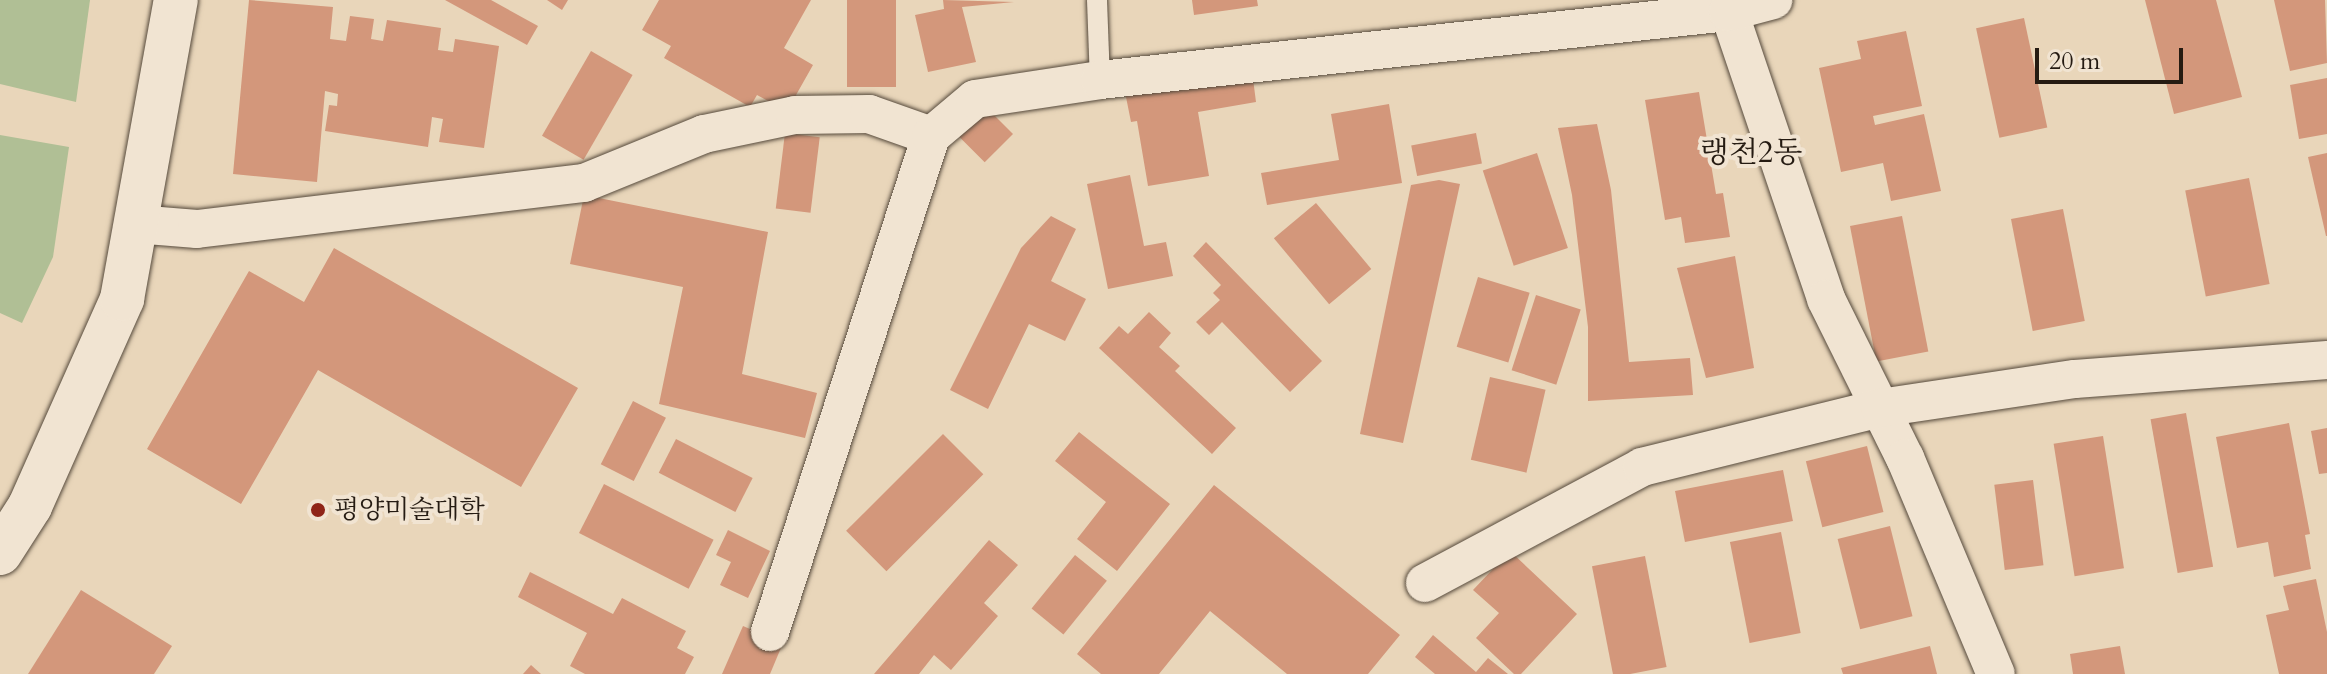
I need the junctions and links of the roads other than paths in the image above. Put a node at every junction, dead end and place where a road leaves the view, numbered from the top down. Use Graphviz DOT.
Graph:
graph roads {
  1 [pos="176,0"];
  2 [pos="1097,0"];
  3 [pos="1773,0"];
  4 [pos="1726,6"];
  5 [pos="1100,80"];
  6 [pos="931,136"];
  7 [pos="135,224"];
  8 [pos="2327,360"];
  9 [pos="1880,408"];
  10 [pos="0,553"];
  11 [pos="1425,583"];
  12 [pos="770,632"];
  13 [pos="1996,674"];
  1 -- 7 [label="street"];
  2 -- 5 [label="lane"];
  3 -- 4 [label="street"];
  4 -- 5 [label="street"];
  4 -- 9 [label="street"];
  5 -- 6 [label="street"];
  6 -- 7 [label="street"];
  6 -- 12 [label="street"];
  7 -- 10 [label="street"];
  8 -- 9 [label="street"];
  9 -- 11 [label="street"];
  9 -- 13 [label="street"];
}
